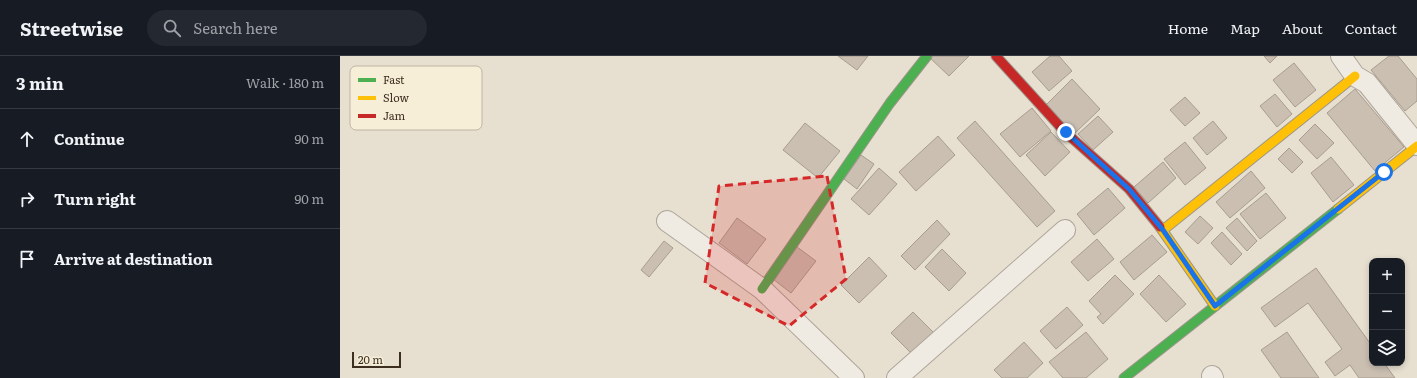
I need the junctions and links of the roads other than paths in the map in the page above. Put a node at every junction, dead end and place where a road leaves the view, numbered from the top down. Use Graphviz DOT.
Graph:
graph roads {
  1 [pos="927,56"];
  2 [pos="996,56"];
  3 [pos="1341,56"];
  4 [pos="1355,76"];
  5 [pos="1417,145"];
  6 [pos="666,221"];
  7 [pos="1065,230"];
  8 [pos="1163,230"];
  9 [pos="762,289"];
  10 [pos="1215,306"];
  11 [pos="854,378"];
  12 [pos="897,378"];
  13 [pos="1124,378"];
  1 -- 9 [label="street"];
  2 -- 8 [label="street"];
  3 -- 4 [label="street"];
  4 -- 5 [label="street"];
  4 -- 8 [label="street"];
  5 -- 10 [label="street"];
  6 -- 9 [label="street"];
  7 -- 12 [label="street"];
  8 -- 10 [label="street"];
  9 -- 11 [label="street"];
  10 -- 13 [label="street"];
}
